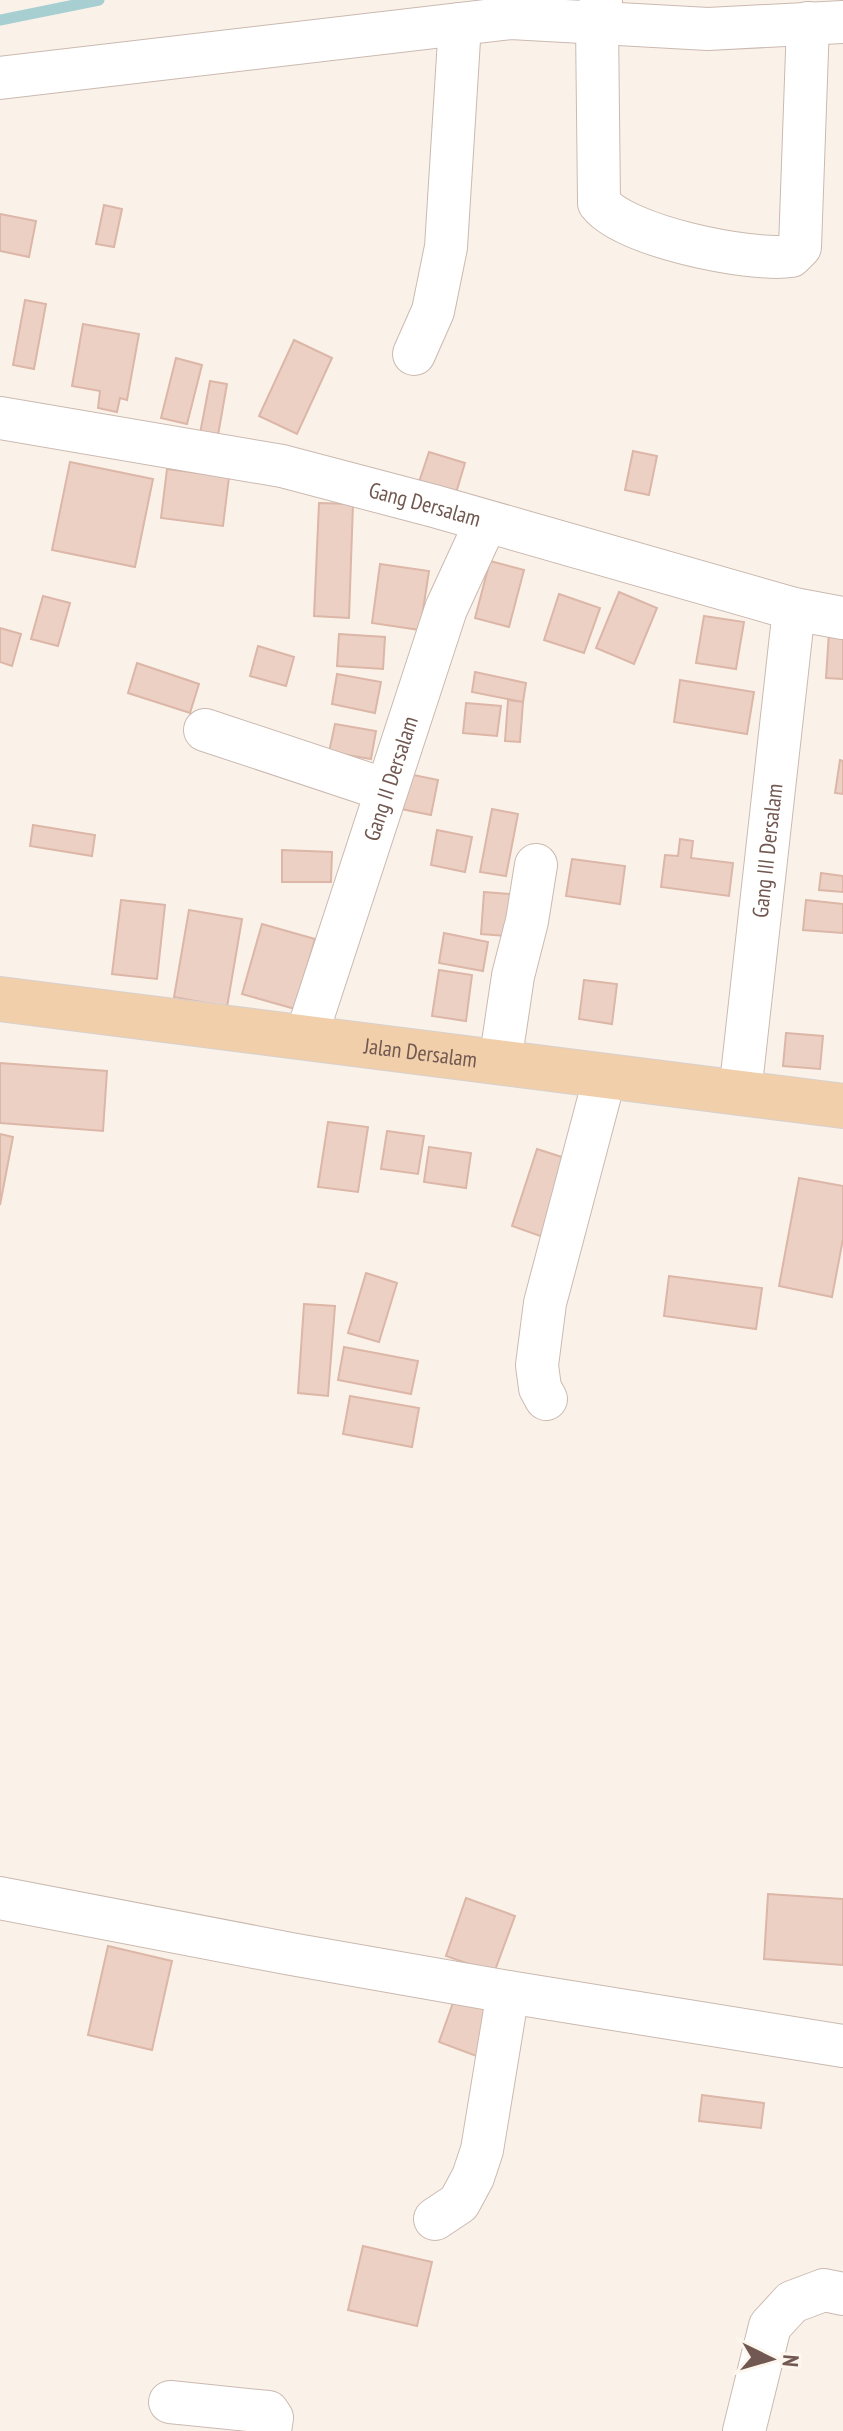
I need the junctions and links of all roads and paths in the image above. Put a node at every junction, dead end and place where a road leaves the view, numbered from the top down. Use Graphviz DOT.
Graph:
graph roads {
  1 [pos="599,11"];
  2 [pos="826,22"];
  3 [pos="460,24"];
  4 [pos="0,78"];
  5 [pos="414,354"];
  6 [pos="0,418"];
  7 [pos="486,522"];
  8 [pos="794,609"];
  9 [pos="843,618"];
  10 [pos="205,730"];
  11 [pos="386,790"];
  12 [pos="536,865"];
  13 [pos="0,999"];
  14 [pos="306,1037"];
  15 [pos="500,1063"];
  16 [pos="605,1076"];
  17 [pos="740,1093"];
  18 [pos="843,1106"];
  19 [pos="546,1399"];
  20 [pos="0,1898"];
  21 [pos="508,1992"];
  22 [pos="843,2046"];
  23 [pos="435,2219"];
  24 [pos="843,2294"];
  25 [pos="170,2402"];
  26 [pos="270,2431"];
  27 [pos="744,2431"];
  1 -- 2 [label="street"];
  1 -- 2 [label="street"];
  1 -- 3 [label="street"];
  3 -- 4 [label="street"];
  3 -- 5 [label="street"];
  6 -- 7 [label="street, Gang Dersalam"];
  7 -- 8 [label="street, Gang Dersalam"];
  7 -- 11 [label="street, Gang II Dersalam"];
  8 -- 9 [label="street, Gang Dersalam"];
  8 -- 17 [label="street, Gang III Dersalam"];
  10 -- 11 [label="street"];
  11 -- 14 [label="street, Gang II Dersalam"];
  12 -- 15 [label="street"];
  13 -- 14 [label="main road, Jalan Dersalam"];
  14 -- 15 [label="main road, Jalan Dersalam"];
  15 -- 16 [label="main road, Jalan Dersalam"];
  16 -- 17 [label="main road, Jalan Dersalam"];
  16 -- 19 [label="street"];
  17 -- 18 [label="main road, Jalan Dersalam"];
  20 -- 21 [label="street"];
  21 -- 22 [label="street"];
  21 -- 23 [label="street"];
  24 -- 27 [label="street"];
  25 -- 26 [label="street"];
}
